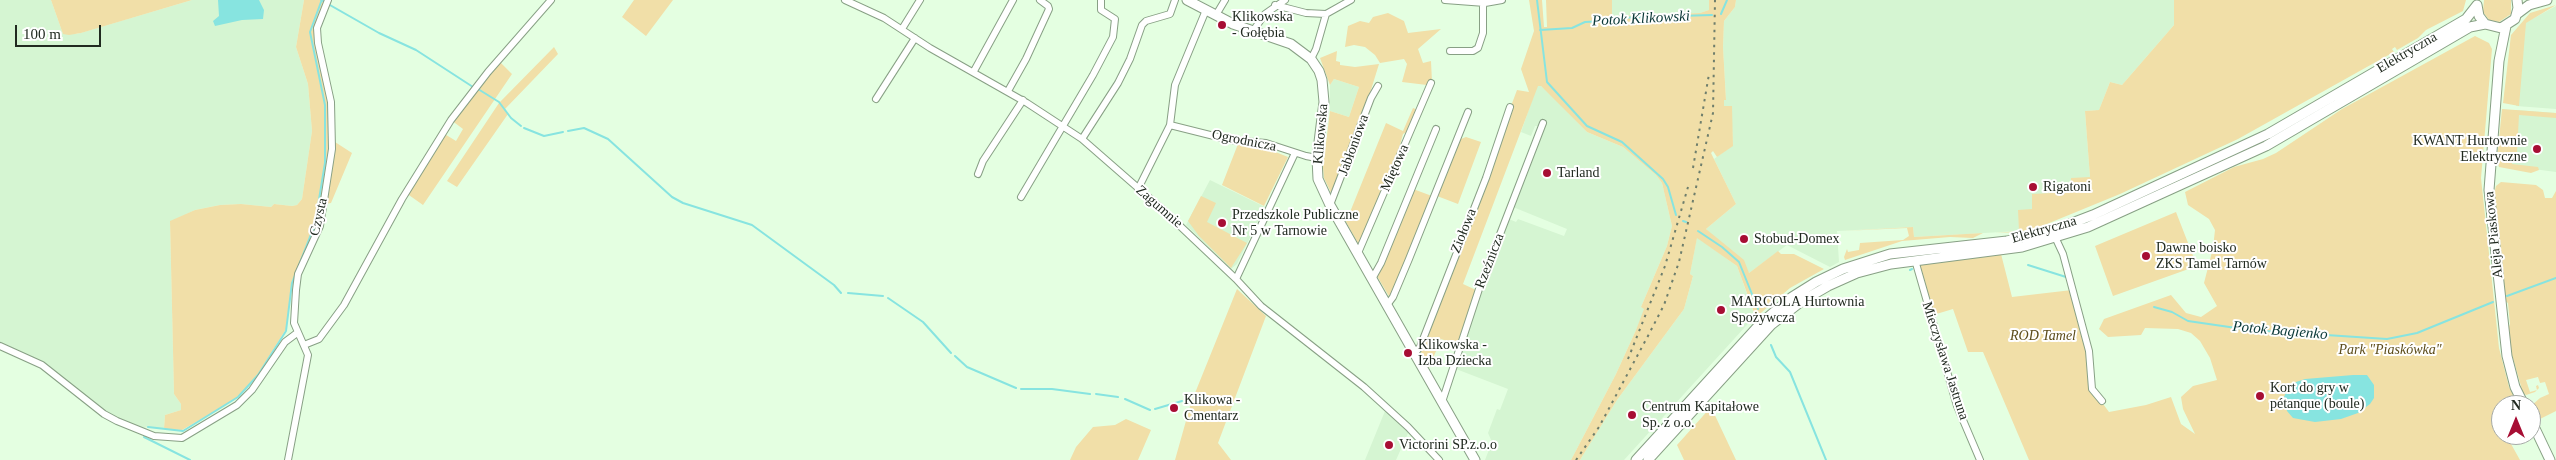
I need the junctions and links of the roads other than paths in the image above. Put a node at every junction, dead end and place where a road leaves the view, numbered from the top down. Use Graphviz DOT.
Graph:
graph roads {
  1 [pos="328,0"];
  2 [pos="552,0"];
  3 [pos="844,0"];
  4 [pos="920,0"];
  5 [pos="1013,0"];
  6 [pos="1040,0"];
  7 [pos="1101,0"];
  8 [pos="1175,0"];
  9 [pos="1186,0"];
  10 [pos="1218,0"];
  11 [pos="1225,0"];
  12 [pos="1285,0"];
  13 [pos="1351,0"];
  14 [pos="1446,0"];
  15 [pos="1502,0"];
  16 [pos="2517,0"];
  17 [pos="2547,0"];
  18 [pos="1474,1"];
  19 [pos="859,3"];
  20 [pos="1274,3"];
  21 [pos="1483,3"];
  22 [pos="2478,3"];
  23 [pos="1206,10"];
  24 [pos="1217,11"];
  25 [pos="1326,14"];
  26 [pos="2517,14"];
  27 [pos="2488,25"];
  28 [pos="2506,26"];
  29 [pos="902,29"];
  30 [pos="1253,30"];
  31 [pos="915,38"];
  32 [pos="1450,51"];
  33 [pos="1311,59"];
  34 [pos="2499,61"];
  35 [pos="974,71"];
  36 [pos="1431,83"];
  37 [pos="1378,86"];
  38 [pos="1008,91"];
  39 [pos="876,99"];
  40 [pos="1023,100"];
  41 [pos="1510,107"];
  42 [pos="1468,112"];
  43 [pos="1543,123"];
  44 [pos="1064,126"];
  45 [pos="1170,126"];
  46 [pos="1436,129"];
  47 [pos="1082,139"];
  48 [pos="1295,153"];
  49 [pos="1317,158"];
  50 [pos="978,174"];
  51 [pos="1138,189"];
  52 [pos="1022,196"];
  53 [pos="1330,205"];
  54 [pos="2056,239"];
  55 [pos="1358,253"];
  56 [pos="1915,260"];
  57 [pos="1236,279"];
  58 [pos="1372,279"];
  59 [pos="1387,305"];
  60 [pos="297,333"];
  61 [pos="304,345"];
  62 [pos="0,346"];
  63 [pos="1414,354"];
  64 [pos="2519,395"];
  65 [pos="2102,401"];
  66 [pos="1442,402"];
  67 [pos="2541,441"];
  68 [pos="288,460"];
  69 [pos="1439,460"];
  70 [pos="1475,460"];
  71 [pos="1636,460"];
  72 [pos="1648,460"];
  73 [pos="1980,460"];
  74 [pos="2550,460"];
  1 -- 60 [label="street, Czysta"];
  2 -- 61 [label="street"];
  3 -- 19 [label="street, Zagumnie"];
  4 -- 29 [label="street"];
  5 -- 35 [label="street"];
  6 -- 38 [label="street"];
  7 -- 44 [label="street"];
  8 -- 47 [label="street"];
  9 -- 23 [label="main road, Klikowska"];
  10 -- 24 [label="street"];
  11 -- 24 [label="street"];
  12 -- 20 [label="street"];
  13 -- 25 [label="street"];
  14 -- 18 [label="street"];
  15 -- 21 [label="street"];
  16 -- 26 [label="main road"];
  17 -- 26 [label="main road"];
  18 -- 21 [label="street"];
  19 -- 29 [label="street, Zagumnie"];
  20 -- 25 [label="street"];
  20 -- 30 [label="street"];
  21 -- 32 [label="street"];
  22 -- 27 [label="main road, Aleja Piaskowa"];
  22 -- 71 [label="main road, Elektryczna"];
  23 -- 24 [label="main road, Klikowska"];
  23 -- 45 [label="street"];
  24 -- 30 [label="main road, Klikowska"];
  25 -- 33 [label="street"];
  26 -- 28 [label="main road"];
  27 -- 28 [label="main road, Elektryczna"];
  27 -- 34 [label="main road, Aleja Piaskowa"];
  27 -- 54 [label="main road, Elektryczna"];
  28 -- 34 [label="main road, Aleja Piaskowa"];
  29 -- 31 [label="street, Zagumnie"];
  30 -- 33 [label="main road, Klikowska"];
  31 -- 35 [label="street, Zagumnie"];
  31 -- 39 [label="street"];
  33 -- 49 [label="main road, Klikowska"];
  34 -- 64 [label="main road, Aleja Piaskowa"];
  35 -- 38 [label="street, Zagumnie"];
  36 -- 55 [label="street, Miętowa"];
  37 -- 53 [label="street, Jabłoniowa"];
  38 -- 40 [label="street, Zagumnie"];
  40 -- 44 [label="street, Zagumnie"];
  40 -- 50 [label="street"];
  41 -- 63 [label="street, Ziołowa"];
  42 -- 59 [label="street"];
  43 -- 66 [label="street, Rzeźnicza"];
  44 -- 47 [label="street, Zagumnie"];
  44 -- 52 [label="street"];
  45 -- 48 [label="street, Ogrodnicza"];
  45 -- 51 [label="street"];
  46 -- 58 [label="street"];
  47 -- 51 [label="street, Zagumnie"];
  48 -- 49 [label="street, Ogrodnicza"];
  48 -- 57 [label="street"];
  49 -- 53 [label="main road, Klikowska"];
  51 -- 57 [label="street, Zagumnie"];
  53 -- 55 [label="main road, Klikowska"];
  54 -- 56 [label="main road, Elektryczna"];
  54 -- 65 [label="street"];
  55 -- 58 [label="main road, Klikowska"];
  56 -- 72 [label="main road, Elektryczna"];
  56 -- 73 [label="street, Mieczysława Jastruna"];
  57 -- 69 [label="street, Zagumnie"];
  58 -- 59 [label="main road, Klikowska"];
  59 -- 63 [label="main road, Klikowska"];
  60 -- 61 [label="street, Czysta"];
  60 -- 62 [label="street"];
  61 -- 68 [label="street, Czysta"];
  63 -- 66 [label="main road, Klikowska"];
  66 -- 70 [label="main road, Klikowska"];
  67 -- 74 [label="main road"];
}
